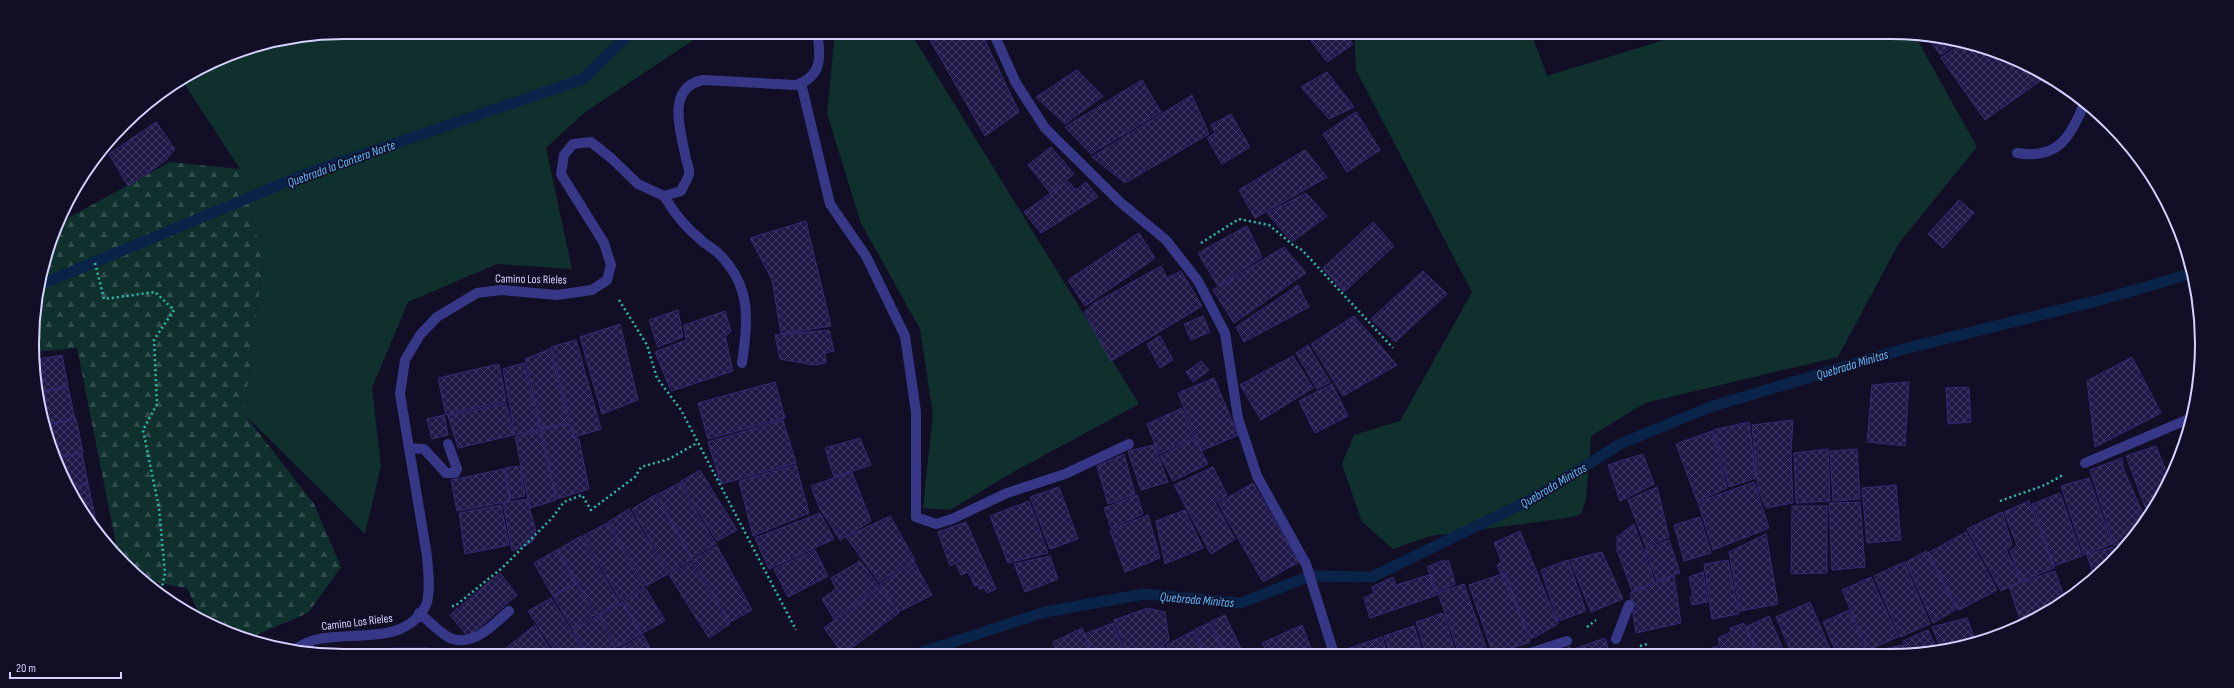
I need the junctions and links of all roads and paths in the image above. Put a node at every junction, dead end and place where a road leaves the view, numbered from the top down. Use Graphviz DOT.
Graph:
graph roads {
  1 [pos="818,39"];
  2 [pos="996,39"];
  3 [pos="801,83"];
  4 [pos="2083,108"];
  5 [pos="2017,153"];
  6 [pos="664,196"];
  7 [pos="1179,257"];
  8 [pos="95,263"];
  9 [pos="607,280"];
  10 [pos="1393,348"];
  11 [pos="742,363"];
  12 [pos="2186,420"];
  13 [pos="697,443"];
  14 [pos="448,444"];
  15 [pos="1129,444"];
  16 [pos="409,448"];
  17 [pos="2085,463"];
  18 [pos="2000,501"];
  19 [pos="161,588"];
  20 [pos="1629,605"];
  21 [pos="455,606"];
  22 [pos="509,611"];
  23 [pos="419,613"];
  24 [pos="796,630"];
  25 [pos="1616,639"];
  26 [pos="1567,641"];
  27 [pos="306,644"];
  28 [pos="302,646"];
  29 [pos="308,646"];
  30 [pos="1332,649"];
  31 [pos="1542,649"];
  1 -- 3 [label="street"];
  2 -- 7 [label="street"];
  3 -- 6 [label="street"];
  3 -- 15 [label="street"];
  4 -- 5 [label="street"];
  6 -- 9 [label="street"];
  6 -- 11 [label="street"];
  7 -- 10 [label="path"];
  7 -- 30 [label="street"];
  8 -- 19 [label="path"];
  9 -- 13 [label="path"];
  9 -- 16 [label="street, Camino Los Rieles"];
  12 -- 17 [label="street"];
  13 -- 21 [label="path"];
  13 -- 24 [label="path"];
  14 -- 16 [label="street"];
  16 -- 23 [label="street, Camino Los Rieles"];
  17 -- 18 [label="path"];
  20 -- 25 [label="street"];
  22 -- 23 [label="street"];
  23 -- 27 [label="street, Camino Los Rieles"];
  26 -- 31 [label="street"];
  27 -- 28 [label="street, Camino Los Rieles"];
  27 -- 29 [label="street"];
}
